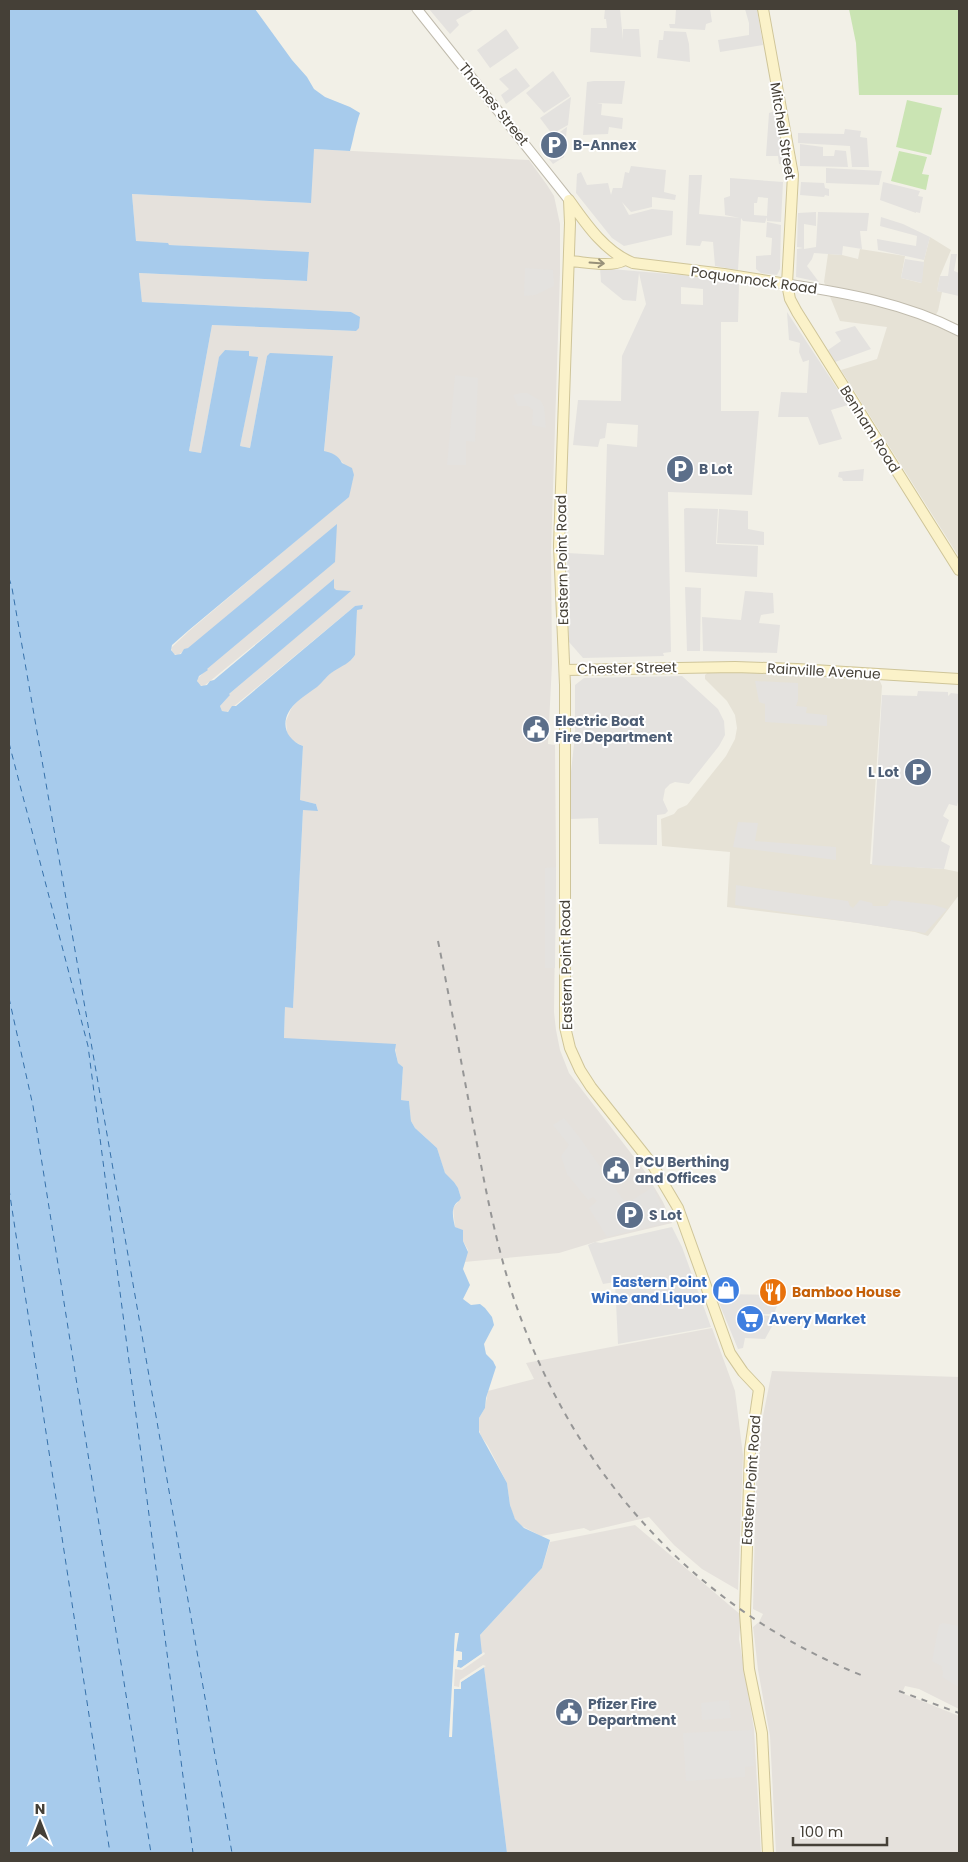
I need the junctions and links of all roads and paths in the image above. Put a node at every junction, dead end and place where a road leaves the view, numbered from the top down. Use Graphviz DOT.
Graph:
graph roads {
  1 [pos="417,9"];
  2 [pos="763,9"];
  3 [pos="569,200"];
  4 [pos="625,260"];
  5 [pos="569,261"];
  6 [pos="786,284"];
  7 [pos="959,331"];
  8 [pos="959,570"];
  9 [pos="689,667"];
  10 [pos="565,670"];
  11 [pos="959,679"];
  12 [pos="768,1853"];
  1 -- 3 [label="street, Thames Street"];
  2 -- 6 [label="main road, Mitchell Street"];
  3 -- 4 [label="main road, Poquonnock Road"];
  3 -- 5 [label="main road, Eastern Point Road"];
  5 -- 4 [label="main road, one-way"];
  4 -- 6 [label="main road, Poquonnock Road"];
  5 -- 10 [label="main road, Eastern Point Road"];
  6 -- 7 [label="street, Poquonnock Road"];
  6 -- 8 [label="main road, Benham Road"];
  9 -- 10 [label="main road, Chester Street"];
  9 -- 11 [label="main road, Rainville Avenue"];
  10 -- 12 [label="main road, Eastern Point Road"];
}
